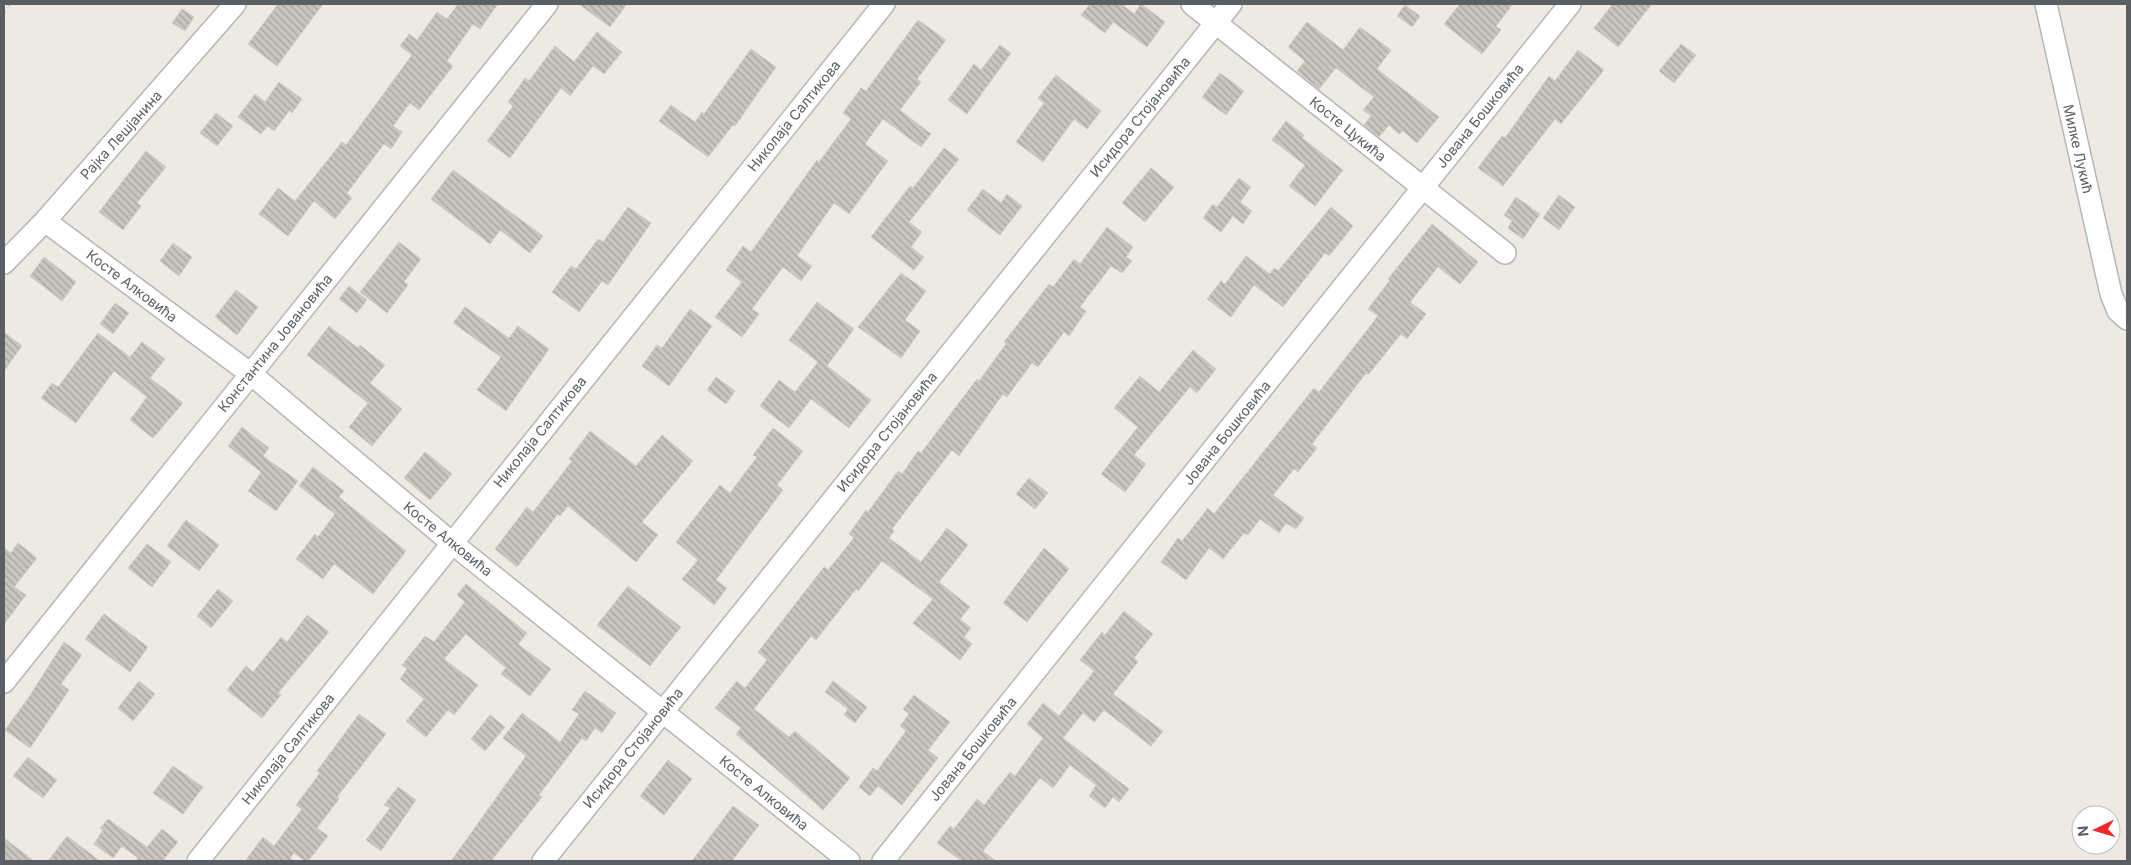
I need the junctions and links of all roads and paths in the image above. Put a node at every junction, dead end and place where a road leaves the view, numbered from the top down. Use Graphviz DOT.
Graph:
graph roads {
  1 [pos="235,4"];
  2 [pos="547,4"];
  3 [pos="884,4"];
  4 [pos="1192,4"];
  5 [pos="1231,4"];
  6 [pos="1570,4"];
  7 [pos="2046,4"];
  8 [pos="1216,22"];
  9 [pos="1422,188"];
  10 [pos="45,221"];
  11 [pos="1506,253"];
  12 [pos="4,263"];
  13 [pos="2127,319"];
  14 [pos="251,374"];
  15 [pos="452,543"];
  16 [pos="4,682"];
  17 [pos="662,713"];
  18 [pos="198,861"];
  19 [pos="543,861"];
  20 [pos="849,861"];
  21 [pos="883,861"];
  1 -- 10 [label="street, Рајка Лешјанина"];
  2 -- 14 [label="street, Константина Јовановића"];
  3 -- 15 [label="street, Николаја Салтикова"];
  4 -- 8 [label="street, Косте Цукића"];
  5 -- 8 [label="street, Исидора Стојановића"];
  6 -- 9 [label="street, Јована Бошковића"];
  7 -- 13 [label="street, Милке Лукић"];
  8 -- 9 [label="street, Косте Цукића"];
  8 -- 17 [label="street, Исидора Стојановића"];
  9 -- 11 [label="street, Косте Цукића"];
  9 -- 21 [label="street, Јована Бошковића"];
  10 -- 12 [label="street, Рајка Лешјанина"];
  10 -- 14 [label="street, Косте Алковића"];
  14 -- 15 [label="street, Косте Алковића"];
  14 -- 16 [label="street, Константина Јовановића"];
  15 -- 17 [label="street, Косте Алковића"];
  15 -- 18 [label="street, Николаја Салтикова"];
  17 -- 19 [label="street, Исидора Стојановића"];
  17 -- 20 [label="street, Косте Алковића"];
}
